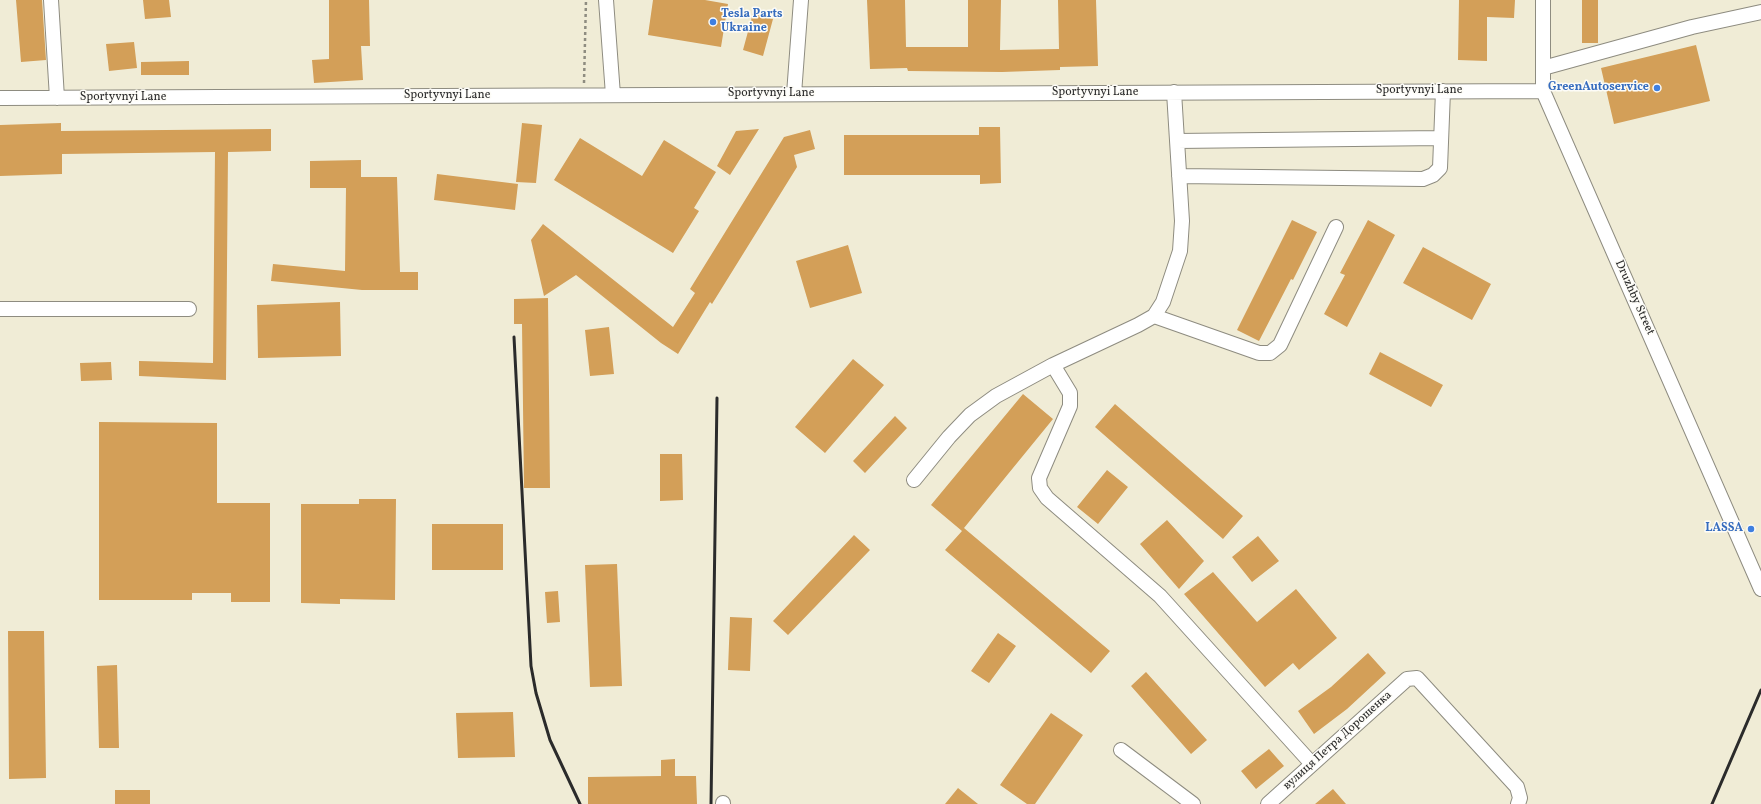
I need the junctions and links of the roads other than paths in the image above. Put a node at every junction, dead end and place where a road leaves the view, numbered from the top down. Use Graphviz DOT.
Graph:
graph roads {
  1 [pos="51,0"];
  2 [pos="606,0"];
  3 [pos="801,0"];
  4 [pos="1544,0"];
  5 [pos="1761,12"];
  6 [pos="1543,68"];
  7 [pos="1443,91"];
  8 [pos="1543,91"];
  9 [pos="1174,92"];
  10 [pos="794,94"];
  11 [pos="613,95"];
  12 [pos="0,98"];
  13 [pos="57,98"];
  14 [pos="1441,138"];
  15 [pos="1177,141"];
  16 [pos="1179,176"];
  17 [pos="1336,227"];
  18 [pos="0,309"];
  19 [pos="189,309"];
  20 [pos="1154,316"];
  21 [pos="1053,365"];
  22 [pos="914,480"];
  23 [pos="1761,589"];
  24 [pos="1121,750"];
  25 [pos="1312,764"];
  26 [pos="1193,804"];
  27 [pos="1268,804"];
  28 [pos="1518,804"];
  1 -- 13 [label="street"];
  2 -- 11 [label="street"];
  3 -- 10 [label="street"];
  4 -- 6 [label="street, Druzhby Street"];
  5 -- 6 [label="street"];
  6 -- 8 [label="street, Druzhby Street"];
  7 -- 8 [label="street, Sportyvnyi Lane"];
  7 -- 9 [label="street, Sportyvnyi Lane"];
  7 -- 14 [label="street"];
  8 -- 23 [label="street, Druzhby Street"];
  9 -- 10 [label="street, Sportyvnyi Lane"];
  9 -- 15 [label="street"];
  10 -- 11 [label="street, Sportyvnyi Lane"];
  11 -- 13 [label="street, Sportyvnyi Lane"];
  12 -- 13 [label="street, Sportyvnyi Lane"];
  14 -- 15 [label="street"];
  14 -- 16 [label="street"];
  15 -- 16 [label="street"];
  16 -- 20 [label="street"];
  17 -- 20 [label="street"];
  18 -- 19 [label="street"];
  20 -- 21 [label="street"];
  21 -- 22 [label="street"];
  21 -- 25 [label="street"];
  24 -- 26 [label="street"];
  25 -- 27 [label="street, вулиця Петра Дорошенка"];
  25 -- 28 [label="street, вулиця Петра Дорошенка"];
}
